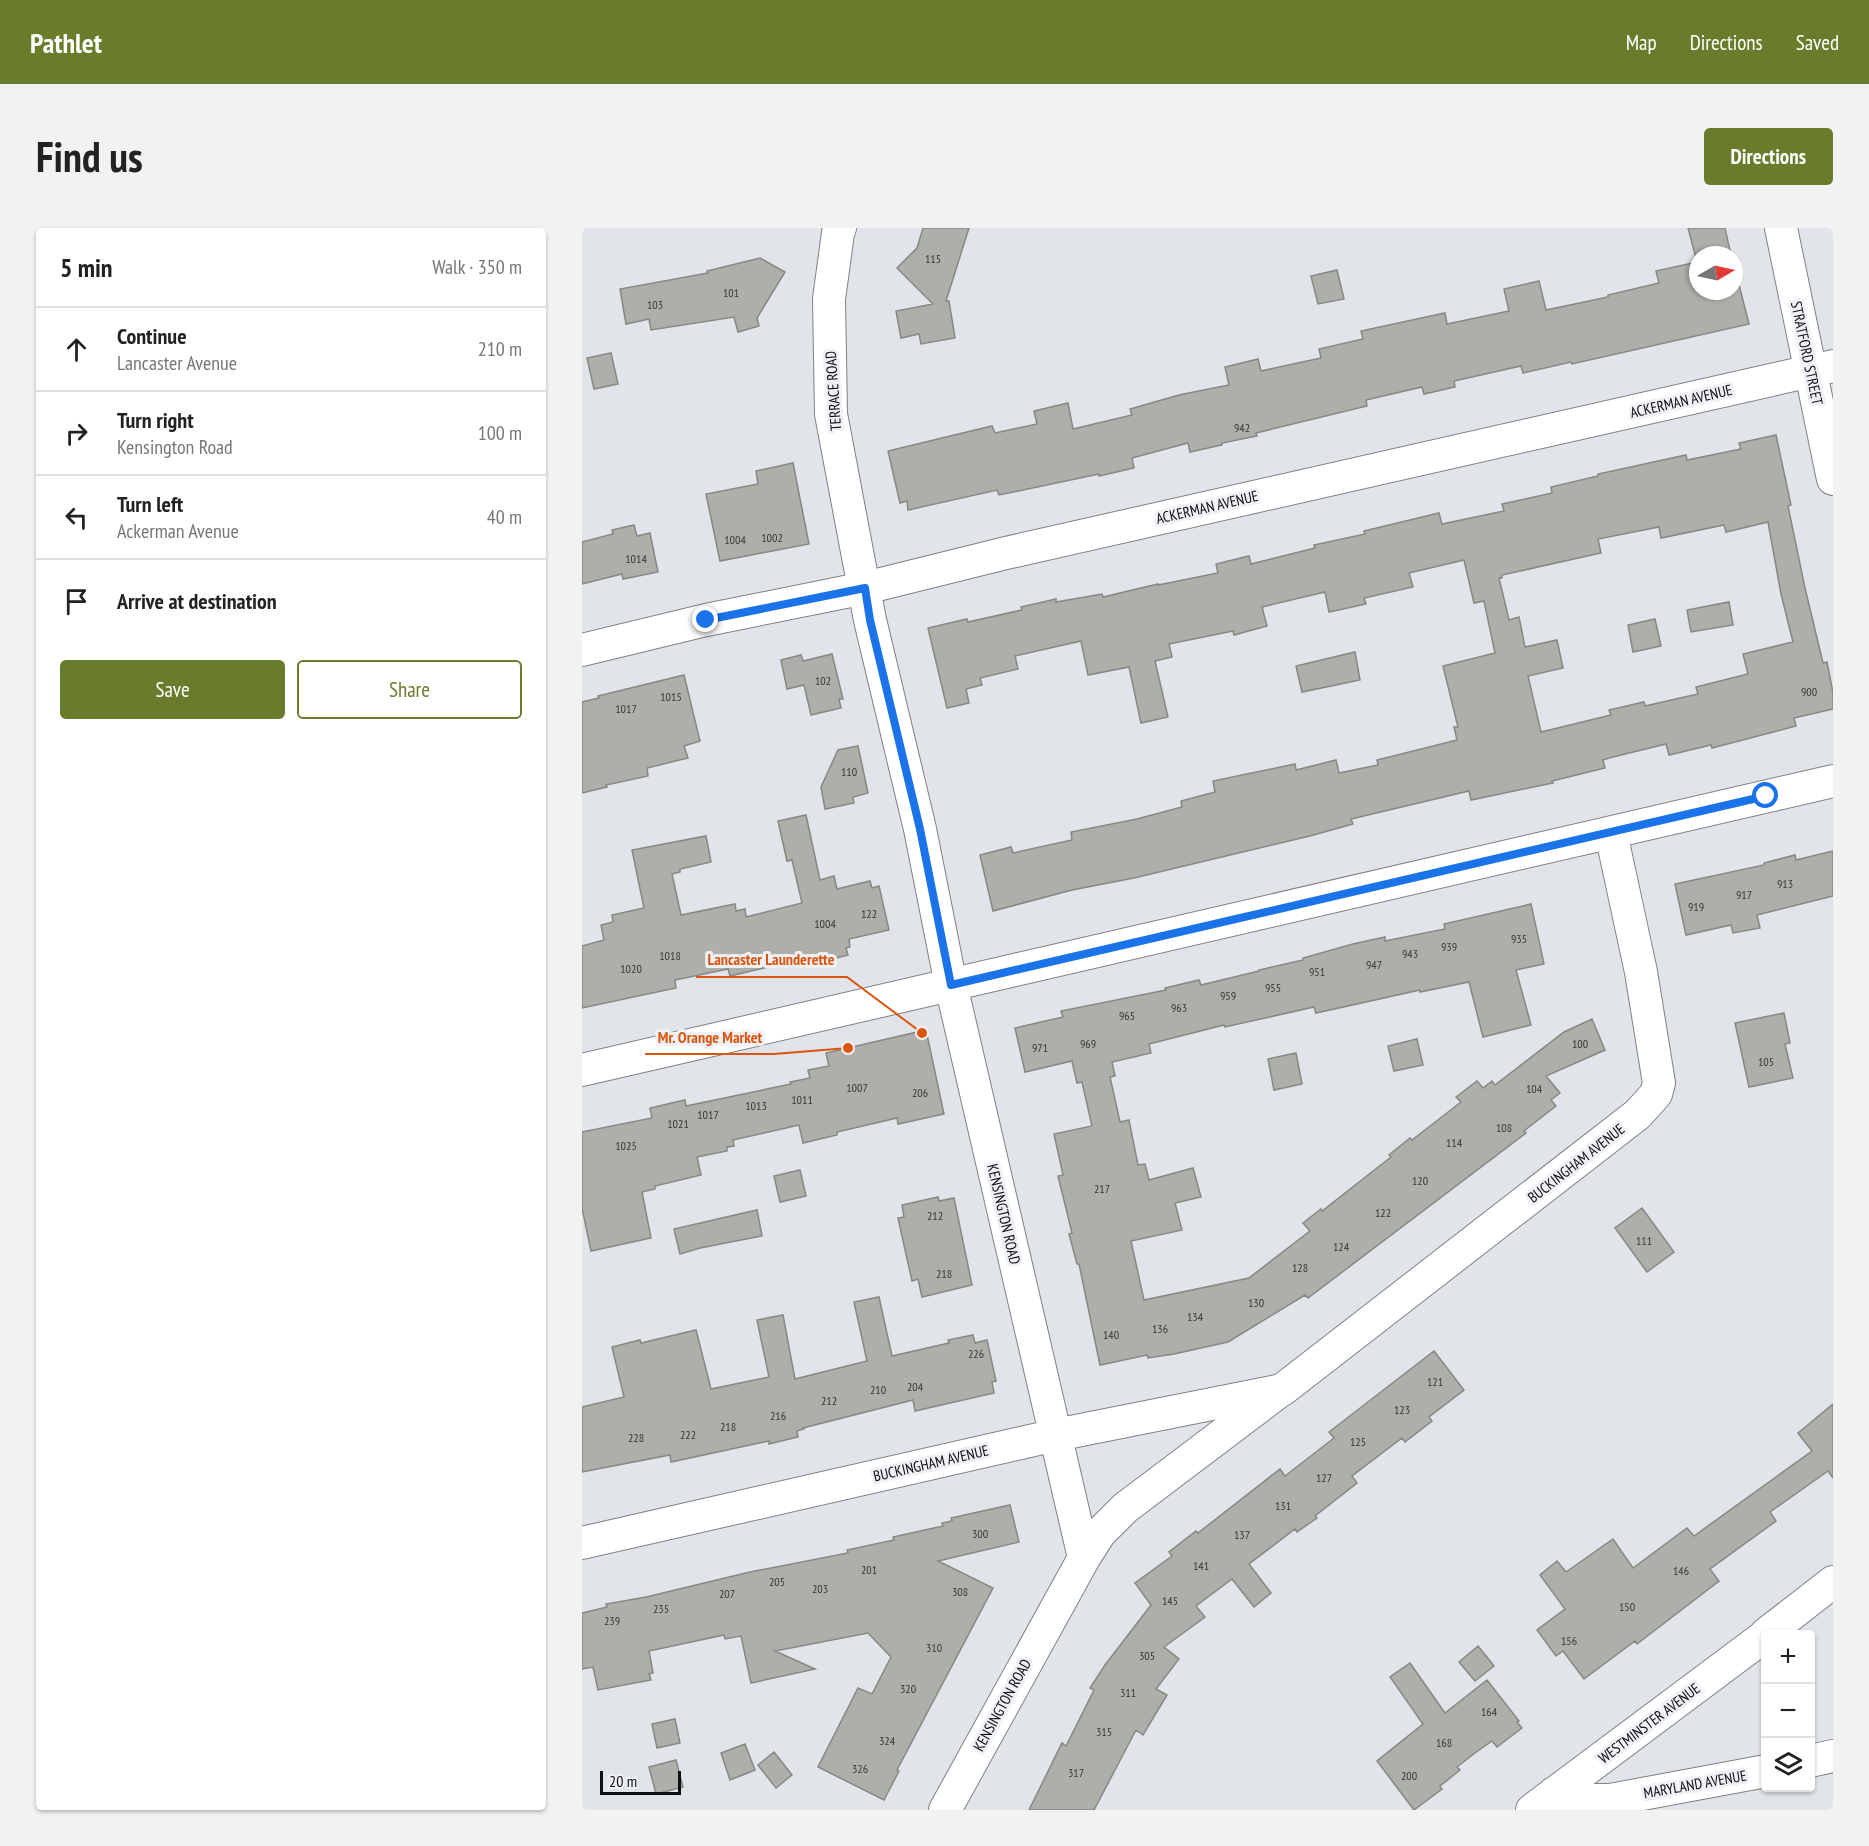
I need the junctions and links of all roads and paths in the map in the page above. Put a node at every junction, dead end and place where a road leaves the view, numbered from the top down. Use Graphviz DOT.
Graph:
graph roads {
  1 [pos="840,228"];
  2 [pos="1781,228"];
  3 [pos="1822,369"];
  4 [pos="1833,479"];
  5 [pos="865,588"];
  6 [pos="582,650"];
  7 [pos="1833,781"];
  8 [pos="1611,833"];
  9 [pos="951,985"];
  10 [pos="582,1070"];
  11 [pos="1282,1390"];
  12 [pos="1056,1435"];
  13 [pos="582,1543"];
  14 [pos="1084,1558"];
  15 [pos="1833,1582"];
  16 [pos="1772,1630"];
  17 [pos="1761,1639"];
  18 [pos="1833,1756"];
  19 [pos="1815,1760"];
  20 [pos="1761,1772"];
  21 [pos="1543,1802"];
  22 [pos="945,1810"];
  1 -- 5 [label="street, TERRACE ROAD"];
  2 -- 3 [label="street, STRATFORD STREET"];
  3 -- 4 [label="street, STRATFORD STREET"];
  3 -- 5 [label="street, ACKERMAN AVENUE"];
  5 -- 6 [label="street, ACKERMAN AVENUE"];
  5 -- 9 [label="street, KENSINGTON ROAD"];
  7 -- 8 [label="street"];
  8 -- 9 [label="street"];
  8 -- 11 [label="street, BUCKINGHAM AVENUE"];
  9 -- 10 [label="street"];
  9 -- 12 [label="street, KENSINGTON ROAD"];
  11 -- 12 [label="street, BUCKINGHAM AVENUE"];
  11 -- 14 [label="street, BUCKINGHAM AVENUE"];
  12 -- 13 [label="street, BUCKINGHAM AVENUE"];
  12 -- 14 [label="street, KENSINGTON ROAD"];
  14 -- 22 [label="street, KENSINGTON ROAD"];
  15 -- 16 [label="street, WESTMINSTER AVENUE"];
  17 -- 21 [label="street, WESTMINSTER AVENUE"];
  18 -- 19 [label="street"];
  20 -- 21 [label="street, MARYLAND AVENUE"];
}
